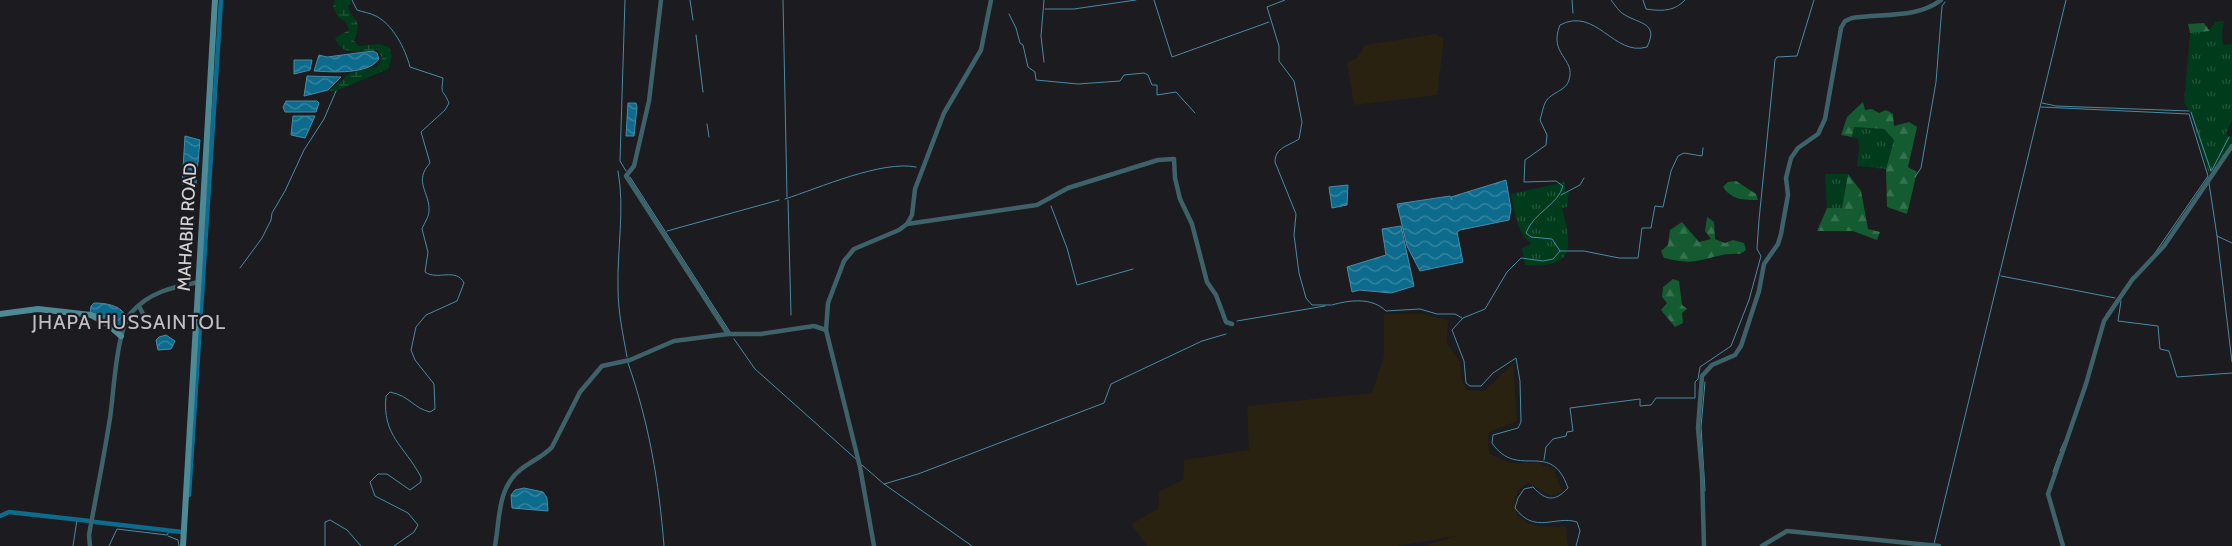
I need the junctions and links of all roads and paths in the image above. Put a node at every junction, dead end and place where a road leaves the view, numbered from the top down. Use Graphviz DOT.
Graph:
graph roads {
  1 [pos="215,0"];
  2 [pos="661,0"];
  3 [pos="991,0"];
  4 [pos="1941,0"];
  5 [pos="2232,146"];
  6 [pos="907,224"];
  7 [pos="199,282"];
  8 [pos="139,306"];
  9 [pos="0,314"];
  10 [pos="144,316"];
  11 [pos="1232,324"];
  12 [pos="826,330"];
  13 [pos="728,334"];
  14 [pos="121,336"];
  15 [pos="90,546"];
  16 [pos="183,546"];
  17 [pos="495,546"];
  18 [pos="874,546"];
  19 [pos="1704,546"];
  20 [pos="1762,546"];
  21 [pos="1939,546"];
  22 [pos="2063,546"];
  1 -- 7 [label="street, MAHABIR ROAD"];
  2 -- 13 [label="street"];
  3 -- 6 [label="street"];
  4 -- 19 [label="street"];
  5 -- 22 [label="street"];
  6 -- 11 [label="street"];
  6 -- 12 [label="street"];
  7 -- 8 [label="street"];
  7 -- 16 [label="street, MAHABIR ROAD"];
  8 -- 10 [label="street"];
  8 -- 14 [label="street"];
  9 -- 14 [label="street"];
  12 -- 13 [label="street"];
  12 -- 18 [label="street"];
  13 -- 17 [label="street"];
  14 -- 15 [label="street"];
  20 -- 21 [label="street"];
}
